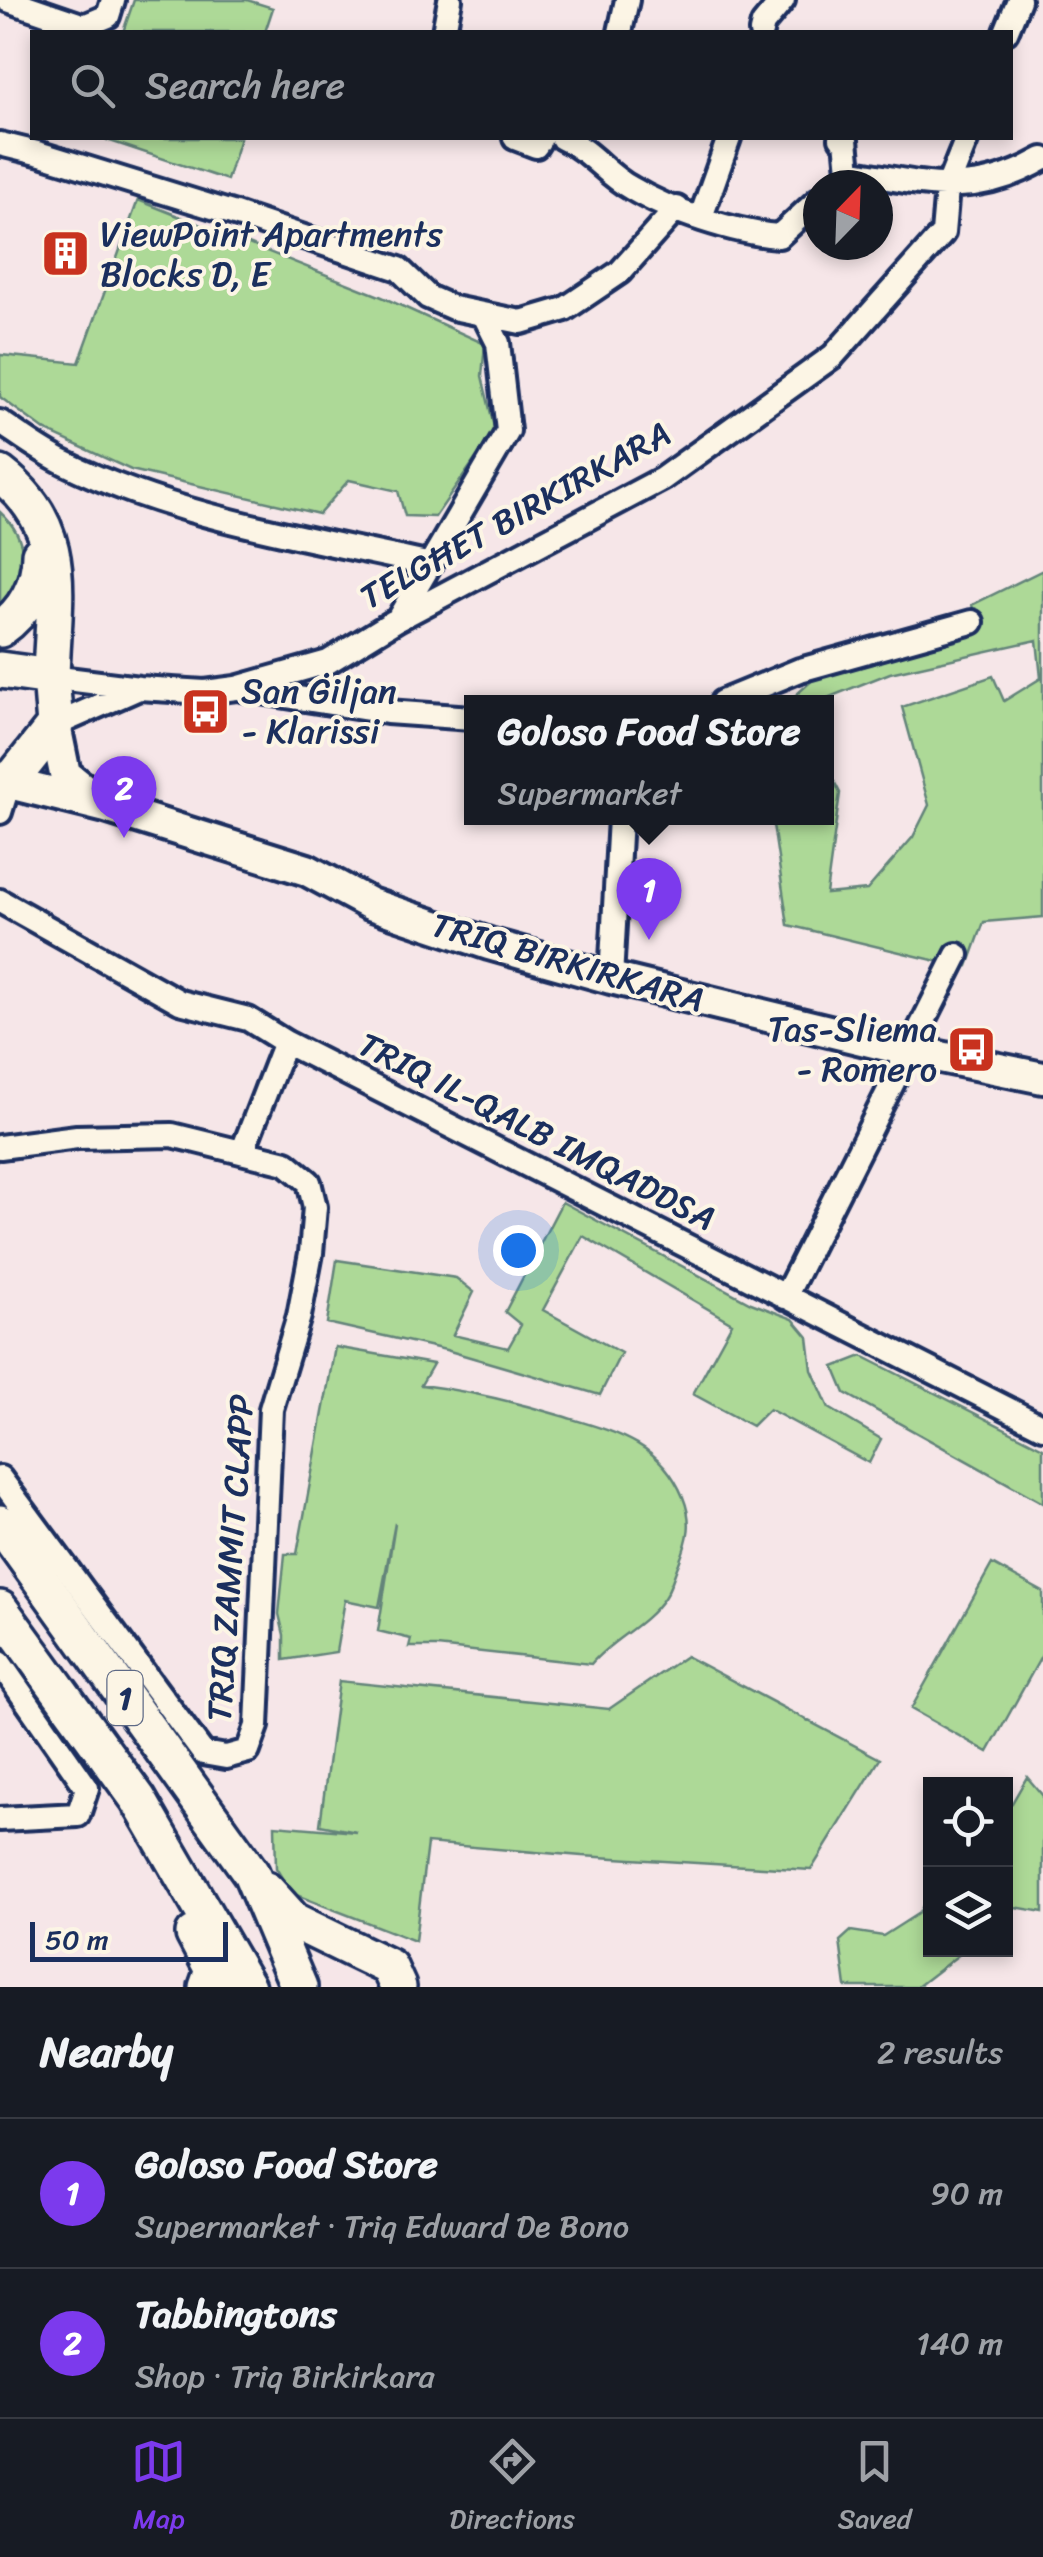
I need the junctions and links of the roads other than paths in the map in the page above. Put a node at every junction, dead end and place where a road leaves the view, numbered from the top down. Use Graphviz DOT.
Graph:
graph roads {
  1 [pos="8,0"];
  2 [pos="72,0"];
  3 [pos="113,0"];
  4 [pos="450,0"];
  5 [pos="627,0"];
  6 [pos="783,0"];
  7 [pos="1019,0"];
  8 [pos="83,29"];
  9 [pos="444,30"];
  10 [pos="620,30"];
  11 [pos="762,30"];
  12 [pos="1007,30"];
  13 [pos="728,140"];
  14 [pos="844,140"];
  15 [pos="966,140"];
  16 [pos="577,141"];
  17 [pos="0,144"];
  18 [pos="44,146"];
  19 [pos="1043,159"];
  20 [pos="842,170"];
  21 [pos="893,183"];
  22 [pos="948,188"];
  23 [pos="676,208"];
  24 [pos="803,214"];
  25 [pos="701,217"];
  26 [pos="485,317"];
  27 [pos="0,422"];
  28 [pos="0,474"];
  29 [pos="0,487"];
  30 [pos="427,564"];
  31 [pos="398,620"];
  32 [pos="972,622"];
  33 [pos="0,628"];
  34 [pos="0,670"];
  35 [pos="51,677"];
  36 [pos="140,688"];
  37 [pos="236,688"];
  38 [pos="739,695"];
  39 [pos="464,717"];
  40 [pos="55,725"];
  41 [pos="3,792"];
  42 [pos="106,806"];
  43 [pos="620,825"];
  44 [pos="0,902"];
  45 [pos="957,955"];
  46 [pos="611,978"];
  47 [pos="285,1042"];
  48 [pos="911,1051"];
  49 [pos="1043,1078"];
  50 [pos="0,1147"];
  51 [pos="242,1150"];
  52 [pos="785,1297"];
  53 [pos="1043,1428"];
  54 [pos="0,1478"];
  55 [pos="0,1523"];
  56 [pos="0,1609"];
  57 [pos="0,1663"];
  58 [pos="138,1799"];
  59 [pos="0,1819"];
  60 [pos="251,1872"];
  61 [pos="207,1987"];
  62 [pos="247,1987"];
  63 [pos="298,1987"];
  64 [pos="398,1987"];
  1 -- 8 [label="street"];
  2 -- 8 [label="street"];
  3 -- 8 [label="street"];
  4 -- 9 [label="street"];
  5 -- 10 [label="street"];
  6 -- 11 [label="street"];
  7 -- 12 [label="street"];
  13 -- 25 [label="street"];
  14 -- 20 [label="street"];
  15 -- 22 [label="street, TELGĦET BIRKIRKARA"];
  16 -- 23 [label="street"];
  17 -- 18 [label="street"];
  18 -- 26 [label="street"];
  19 -- 22 [label="street"];
  21 -- 22 [label="street"];
  22 -- 31 [label="street, TELGĦET BIRKIRKARA"];
  23 -- 25 [label="street"];
  23 -- 26 [label="street"];
  24 -- 25 [label="street"];
  26 -- 30 [label="street"];
  27 -- 30 [label="street"];
  28 -- 35 [label="main road, TRIQ BIRKIRKARA"];
  29 -- 33 [label="main road"];
  30 -- 31 [label="street"];
  31 -- 37 [label="street, TELGĦET BIRKIRKARA"];
  32 -- 38 [label="street"];
  34 -- 35 [label="main road"];
  35 -- 36 [label="street, TELGĦET BIRKIRKARA"];
  35 -- 40 [label="main road, TRIQ BIRKIRKARA"];
  36 -- 37 [label="street, TELGĦET BIRKIRKARA"];
  36 -- 40 [label="street, TELGĦET BIRKIRKARA"];
  37 -- 39 [label="street"];
  40 -- 41 [label="main road, TRIQ BIRKIRKARA"];
  40 -- 42 [label="main road, TRIQ BIRKIRKARA"];
  41 -- 42 [label="main road, TRIQ BIRKIRKARA"];
  42 -- 46 [label="main road, TRIQ BIRKIRKARA"];
  43 -- 46 [label="street"];
  44 -- 47 [label="street, TRIQ IL-QALB IMQADDSA"];
  45 -- 48 [label="street"];
  46 -- 48 [label="main road, TRIQ BIRKIRKARA"];
  47 -- 51 [label="street"];
  47 -- 52 [label="street, TRIQ IL-QALB IMQADDSA"];
  48 -- 49 [label="main road, TRIQ BIRKIRKARA"];
  48 -- 52 [label="street"];
  50 -- 51 [label="street"];
  51 -- 54 [label="street, TRIQ ZAMMIT CLAPP"];
  52 -- 53 [label="street, TRIQ IL-QALB IMQADDSA"];
  55 -- 60 [label="main road, 1"];
  56 -- 58 [label="main road, 1"];
  57 -- 59 [label="street"];
  58 -- 61 [label="main road, 1"];
  58 -- 62 [label="main road, 1"];
  60 -- 63 [label="main road, 1"];
  60 -- 64 [label="main road, 1"];
}
